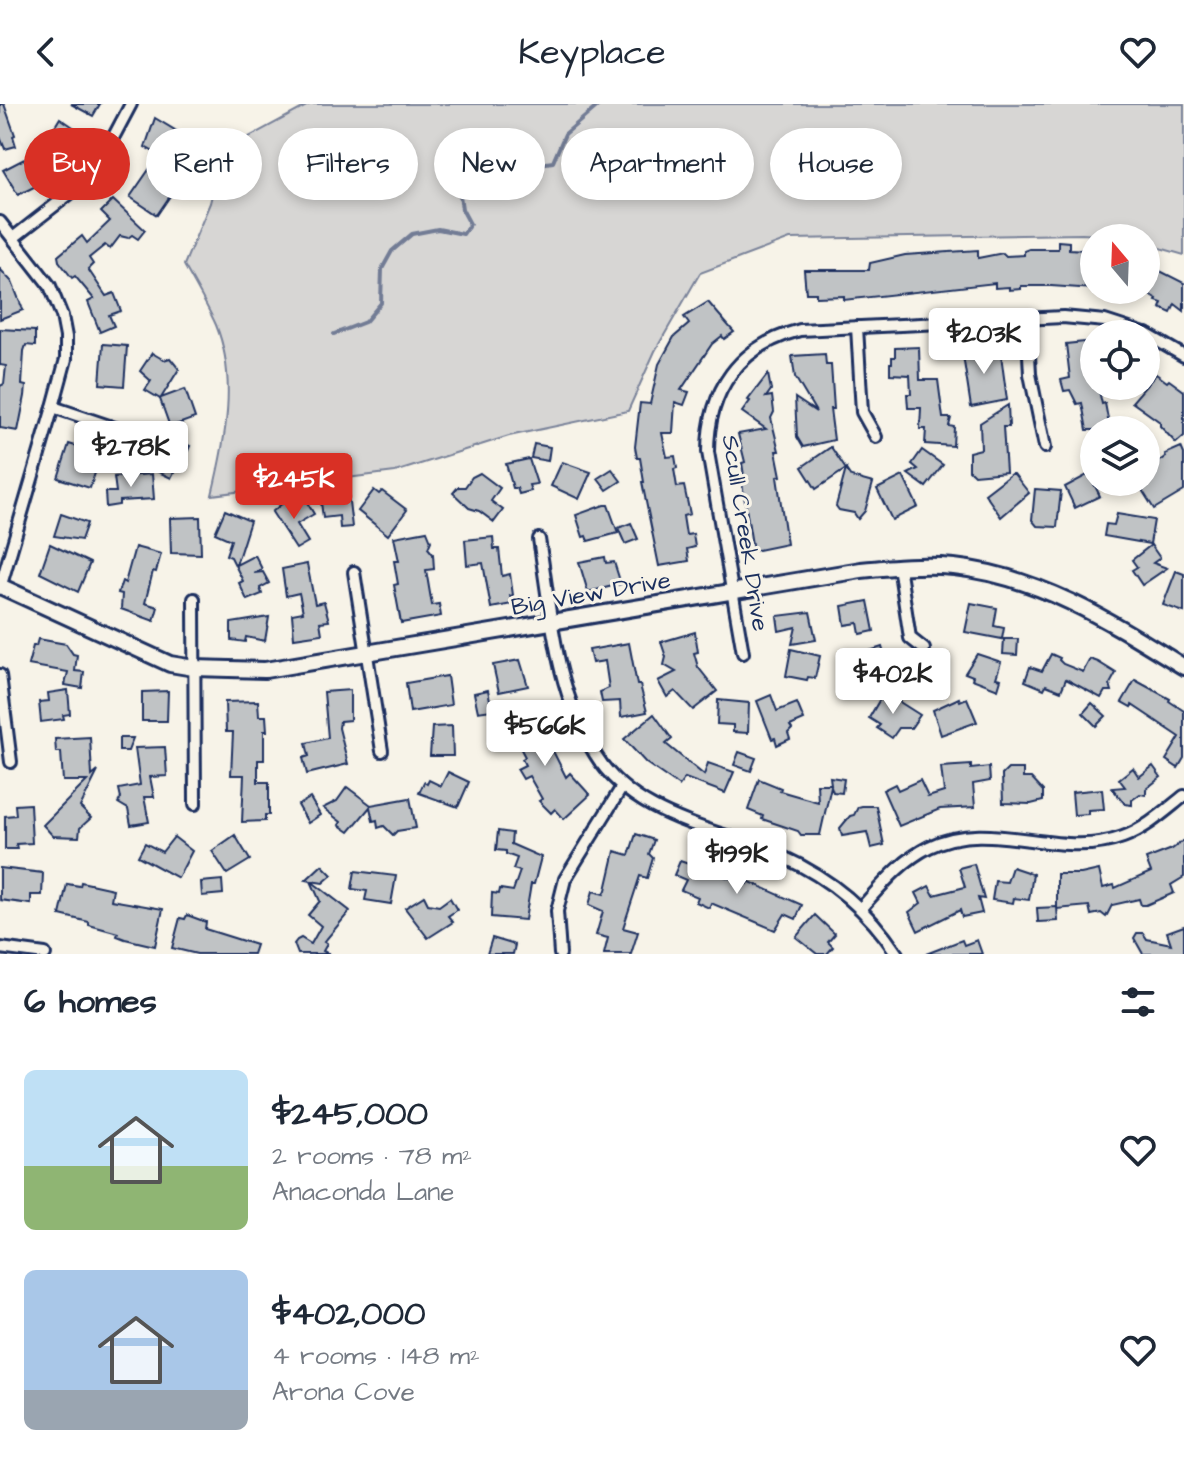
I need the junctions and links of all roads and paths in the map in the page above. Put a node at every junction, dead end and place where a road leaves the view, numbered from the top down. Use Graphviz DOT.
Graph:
graph roads {
  1 [pos="131,104"];
  2 [pos="0,222"];
  3 [pos="13,238"];
  4 [pos="1027,318"];
  5 [pos="1094,320"];
  6 [pos="857,327"];
  7 [pos="1160,342"];
  8 [pos="1184,356"];
  9 [pos="53,407"];
  10 [pos="124,431"];
  11 [pos="876,437"];
  12 [pos="1045,447"];
  13 [pos="539,539"];
  14 [pos="899,566"];
  15 [pos="354,572"];
  16 [pos="0,587"];
  17 [pos="733,593"];
  18 [pos="194,599"];
  19 [pos="553,622"];
  20 [pos="924,649"];
  21 [pos="743,653"];
  22 [pos="366,655"];
  23 [pos="1184,667"];
  24 [pos="194,668"];
  25 [pos="0,675"];
  26 [pos="382,751"];
  27 [pos="11,762"];
  28 [pos="622,787"];
  29 [pos="1184,796"];
  30 [pos="195,804"];
  31 [pos="861,908"];
  32 [pos="0,948"];
  33 [pos="45,954"];
  34 [pos="560,954"];
  35 [pos="897,954"];
  1 -- 3 [label="street"];
  2 -- 3 [label="street"];
  3 -- 9 [label="street"];
  4 -- 5 [label="street, Scull Creek Drive"];
  4 -- 6 [label="street, Scull Creek Drive"];
  4 -- 12 [label="street"];
  6 -- 11 [label="street"];
  6 -- 17 [label="street, Scull Creek Drive"];
  7 -- 8 [label="street, Scull Creek Drive"];
  9 -- 10 [label="street"];
  9 -- 16 [label="street"];
  13 -- 19 [label="street"];
  14 -- 17 [label="street, Big View Drive"];
  14 -- 20 [label="street"];
  14 -- 23 [label="street, Big View Drive"];
  15 -- 22 [label="street"];
  16 -- 24 [label="street, Big View Drive"];
  17 -- 19 [label="street, Big View Drive"];
  17 -- 21 [label="street, Scull Creek Drive"];
  18 -- 24 [label="street"];
  19 -- 22 [label="street, Big View Drive"];
  19 -- 28 [label="street"];
  22 -- 24 [label="street, Big View Drive"];
  22 -- 26 [label="street"];
  24 -- 30 [label="street"];
  25 -- 27 [label="street"];
  28 -- 31 [label="street"];
  28 -- 34 [label="street"];
  29 -- 31 [label="street"];
  31 -- 35 [label="street"];
  32 -- 33 [label="street"];
}
